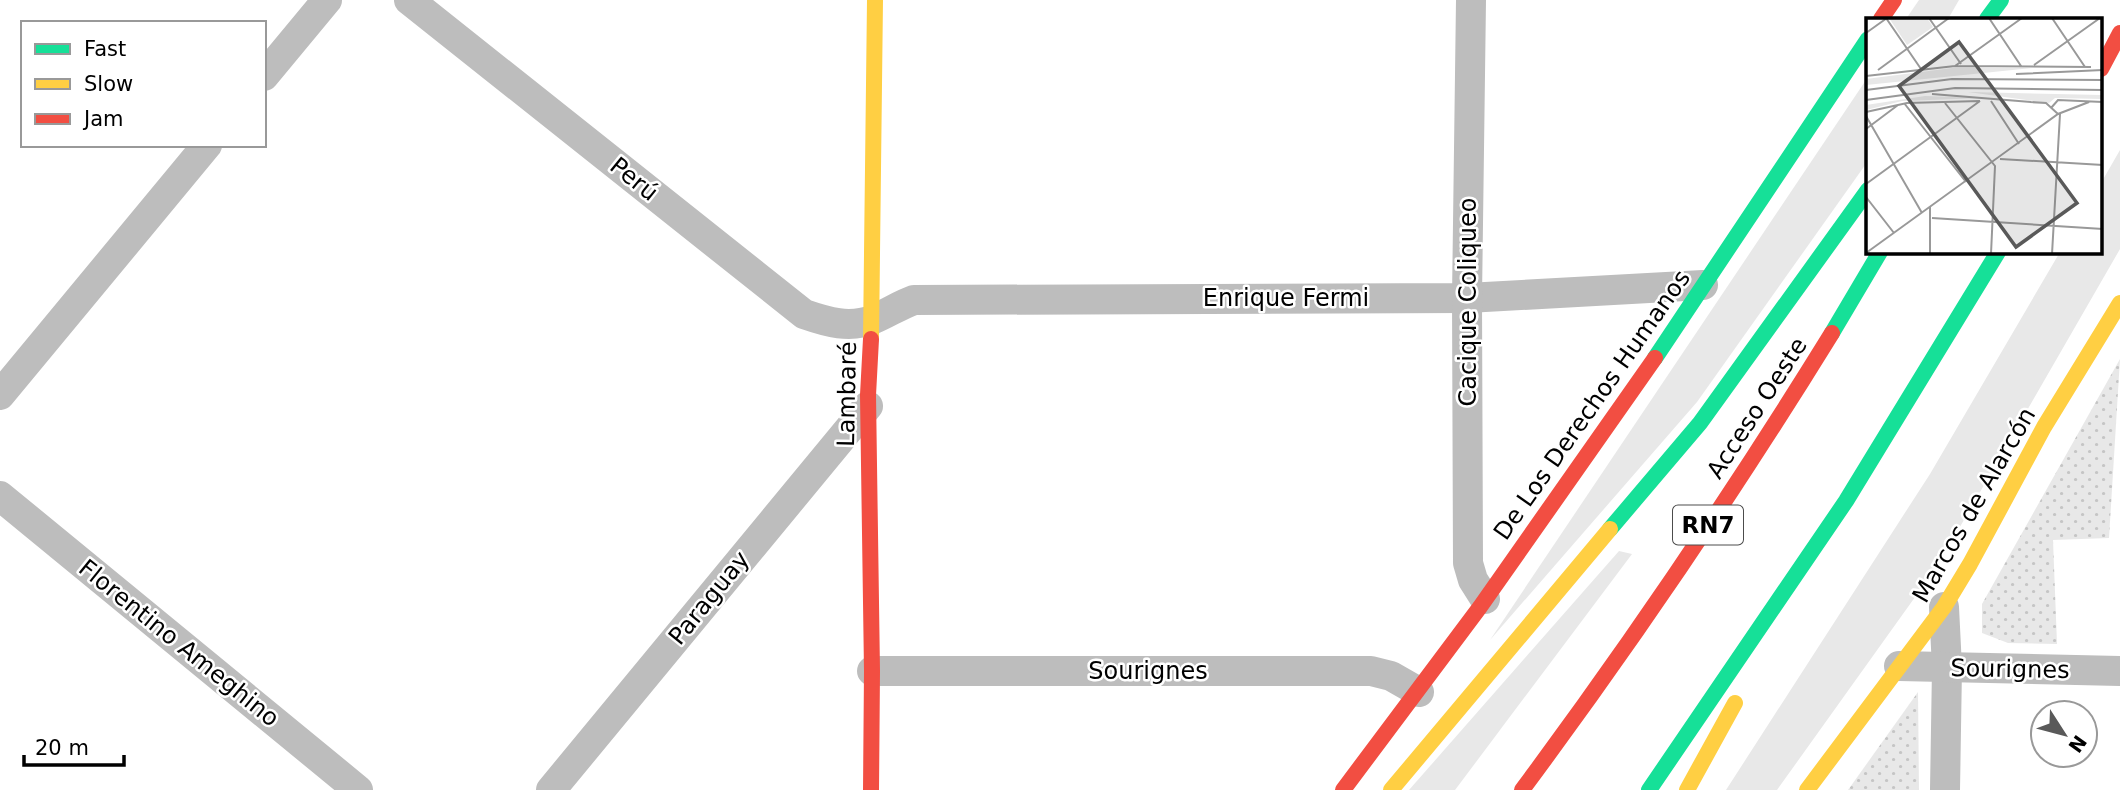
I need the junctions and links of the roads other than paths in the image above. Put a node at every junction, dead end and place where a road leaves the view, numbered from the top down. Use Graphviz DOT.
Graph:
graph roads {
  1 [pos="327,0"];
  2 [pos="409,0"];
  3 [pos="875,0"];
  4 [pos="1471,0"];
  5 [pos="1894,0"];
  6 [pos="2001,0"];
  7 [pos="1882,18"];
  8 [pos="1988,18"];
  9 [pos="2120,33"];
  10 [pos="1866,42"];
  11 [pos="2102,67"];
  12 [pos="266,74"];
  13 [pos="204,147"];
  14 [pos="1866,193"];
  15 [pos="1879,254"];
  16 [pos="1997,254"];
  17 [pos="1703,285"];
  18 [pos="1467,298"];
  19 [pos="2120,303"];
  20 [pos="872,320"];
  21 [pos="0,395"];
  22 [pos="868,406"];
  23 [pos="0,496"];
  24 [pos="1846,501"];
  25 [pos="1485,599"];
  26 [pos="1944,607"];
  27 [pos="1767,646"];
  28 [pos="1899,666"];
  29 [pos="1947,668"];
  30 [pos="872,671"];
  31 [pos="2120,671"];
  32 [pos="1419,692"];
  33 [pos="1740,694"];
  34 [pos="358,790"];
  35 [pos="551,790"];
  36 [pos="871,790"];
  37 [pos="1343,790"];
  38 [pos="1391,790"];
  39 [pos="1522,790"];
  40 [pos="1649,790"];
  41 [pos="1688,790"];
  42 [pos="1807,790"];
  43 [pos="1945,790"];
  1 -- 12 [label="street"];
  2 -- 20 [label="street, Perú"];
  3 -- 20 [label="main road, Lambaré"];
  4 -- 18 [label="street, Cacique Coliqueo"];
  5 -- 7 [label="main road"];
  6 -- 8 [label="main road"];
  9 -- 11 [label="main road"];
  10 -- 17 [label="main road, De Los Derechos Humanos"];
  13 -- 21 [label="street"];
  14 -- 38 [label="main road"];
  15 -- 39 [label="main road, Acceso Oeste / RN7"];
  16 -- 24 [label="main road"];
  17 -- 18 [label="street, Enrique Fermi"];
  17 -- 25 [label="main road, De Los Derechos Humanos"];
  18 -- 20 [label="street, Enrique Fermi"];
  18 -- 25 [label="street, Cacique Coliqueo"];
  19 -- 26 [label="main road, Marcos de Alarcón"];
  20 -- 22 [label="main road, Lambaré"];
  22 -- 30 [label="main road, Lambaré"];
  22 -- 35 [label="street, Paraguay"];
  23 -- 34 [label="street, Florentino Ameghino"];
  24 -- 27 [label="main road"];
  24 -- 40 [label="main road"];
  25 -- 32 [label="main road, De Los Derechos Humanos"];
  26 -- 28 [label="main road, Marcos de Alarcón"];
  26 -- 29 [label="street"];
  28 -- 29 [label="street, Sourignes"];
  28 -- 42 [label="main road, Marcos de Alarcón"];
  29 -- 31 [label="street, Sourignes"];
  29 -- 43 [label="street"];
  30 -- 32 [label="street, Sourignes"];
  30 -- 36 [label="main road, Lambaré"];
  32 -- 37 [label="main road, De Los Derechos Humanos"];
  33 -- 41 [label="main road"];
}
